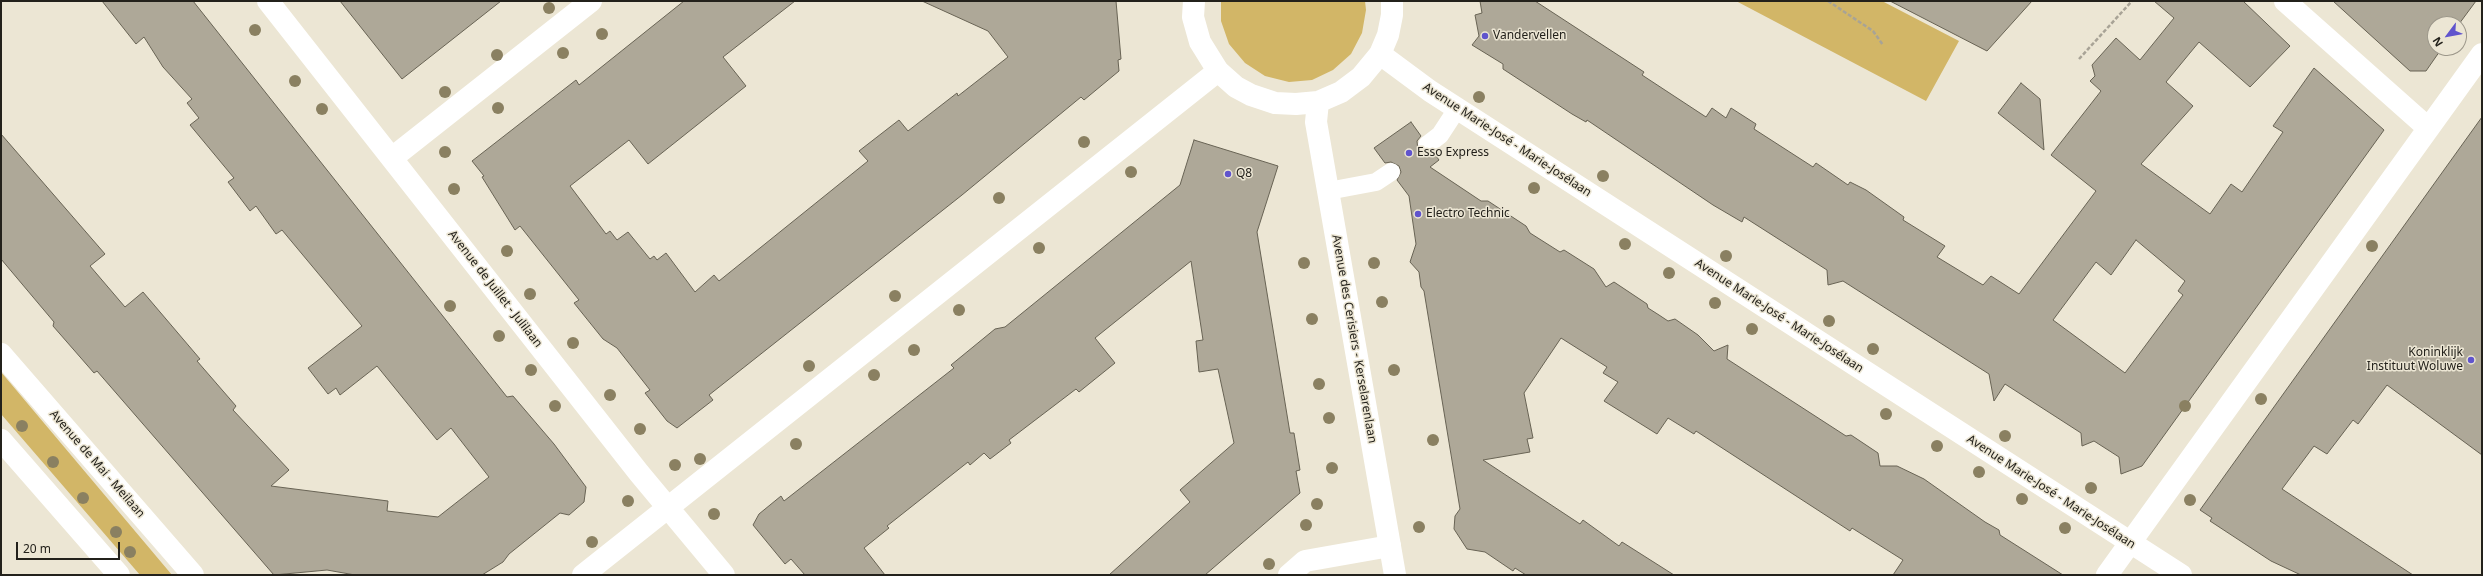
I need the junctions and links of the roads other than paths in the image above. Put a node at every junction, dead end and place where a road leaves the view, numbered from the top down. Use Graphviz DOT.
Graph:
graph roads {
  1 [pos="268,1"];
  2 [pos="591,1"];
  3 [pos="1194,1"];
  4 [pos="1392,1"];
  5 [pos="2285,1"];
  6 [pos="1380,54"];
  7 [pos="2482,54"];
  8 [pos="1218,71"];
  9 [pos="1318,102"];
  10 [pos="1457,109"];
  11 [pos="2428,128"];
  12 [pos="1427,145"];
  13 [pos="392,158"];
  14 [pos="1391,172"];
  15 [pos="1328,190"];
  16 [pos="1,354"];
  17 [pos="1,440"];
  18 [pos="668,508"];
  19 [pos="2130,542"];
  20 [pos="1390,546"];
  21 [pos="119,575"];
  22 [pos="193,575"];
  23 [pos="583,575"];
  24 [pos="724,575"];
  25 [pos="1289,575"];
  26 [pos="1395,575"];
  27 [pos="2107,575"];
  28 [pos="2181,575"];
  1 -- 13 [label="street, Avenue de Juillet - Julilaan"];
  2 -- 13 [label="street"];
  3 -- 8 [label="street"];
  4 -- 6 [label="street"];
  5 -- 11 [label="street"];
  6 -- 9 [label="street"];
  6 -- 10 [label="street, Avenue Marie-José - Marie-Josélaan"];
  7 -- 11 [label="street"];
  8 -- 9 [label="street"];
  8 -- 18 [label="street"];
  9 -- 15 [label="street, Avenue des Cerisiers - Kerselarenlaan"];
  10 -- 12 [label="lane"];
  10 -- 19 [label="street, Avenue Marie-José - Marie-Josélaan"];
  11 -- 19 [label="street"];
  13 -- 18 [label="street, Avenue de Juillet - Julilaan"];
  14 -- 15 [label="lane"];
  15 -- 20 [label="street, Avenue des Cerisiers - Kerselarenlaan"];
  16 -- 22 [label="street, Avenue de Mai - Meilaan"];
  17 -- 21 [label="street"];
  18 -- 23 [label="street"];
  18 -- 24 [label="street, Avenue de Juillet - Julilaan"];
  19 -- 27 [label="street"];
  19 -- 28 [label="street, Avenue Marie-José - Marie-Josélaan"];
  20 -- 25 [label="street"];
  20 -- 26 [label="street, Avenue des Cerisiers - Kerselarenlaan"];
}
